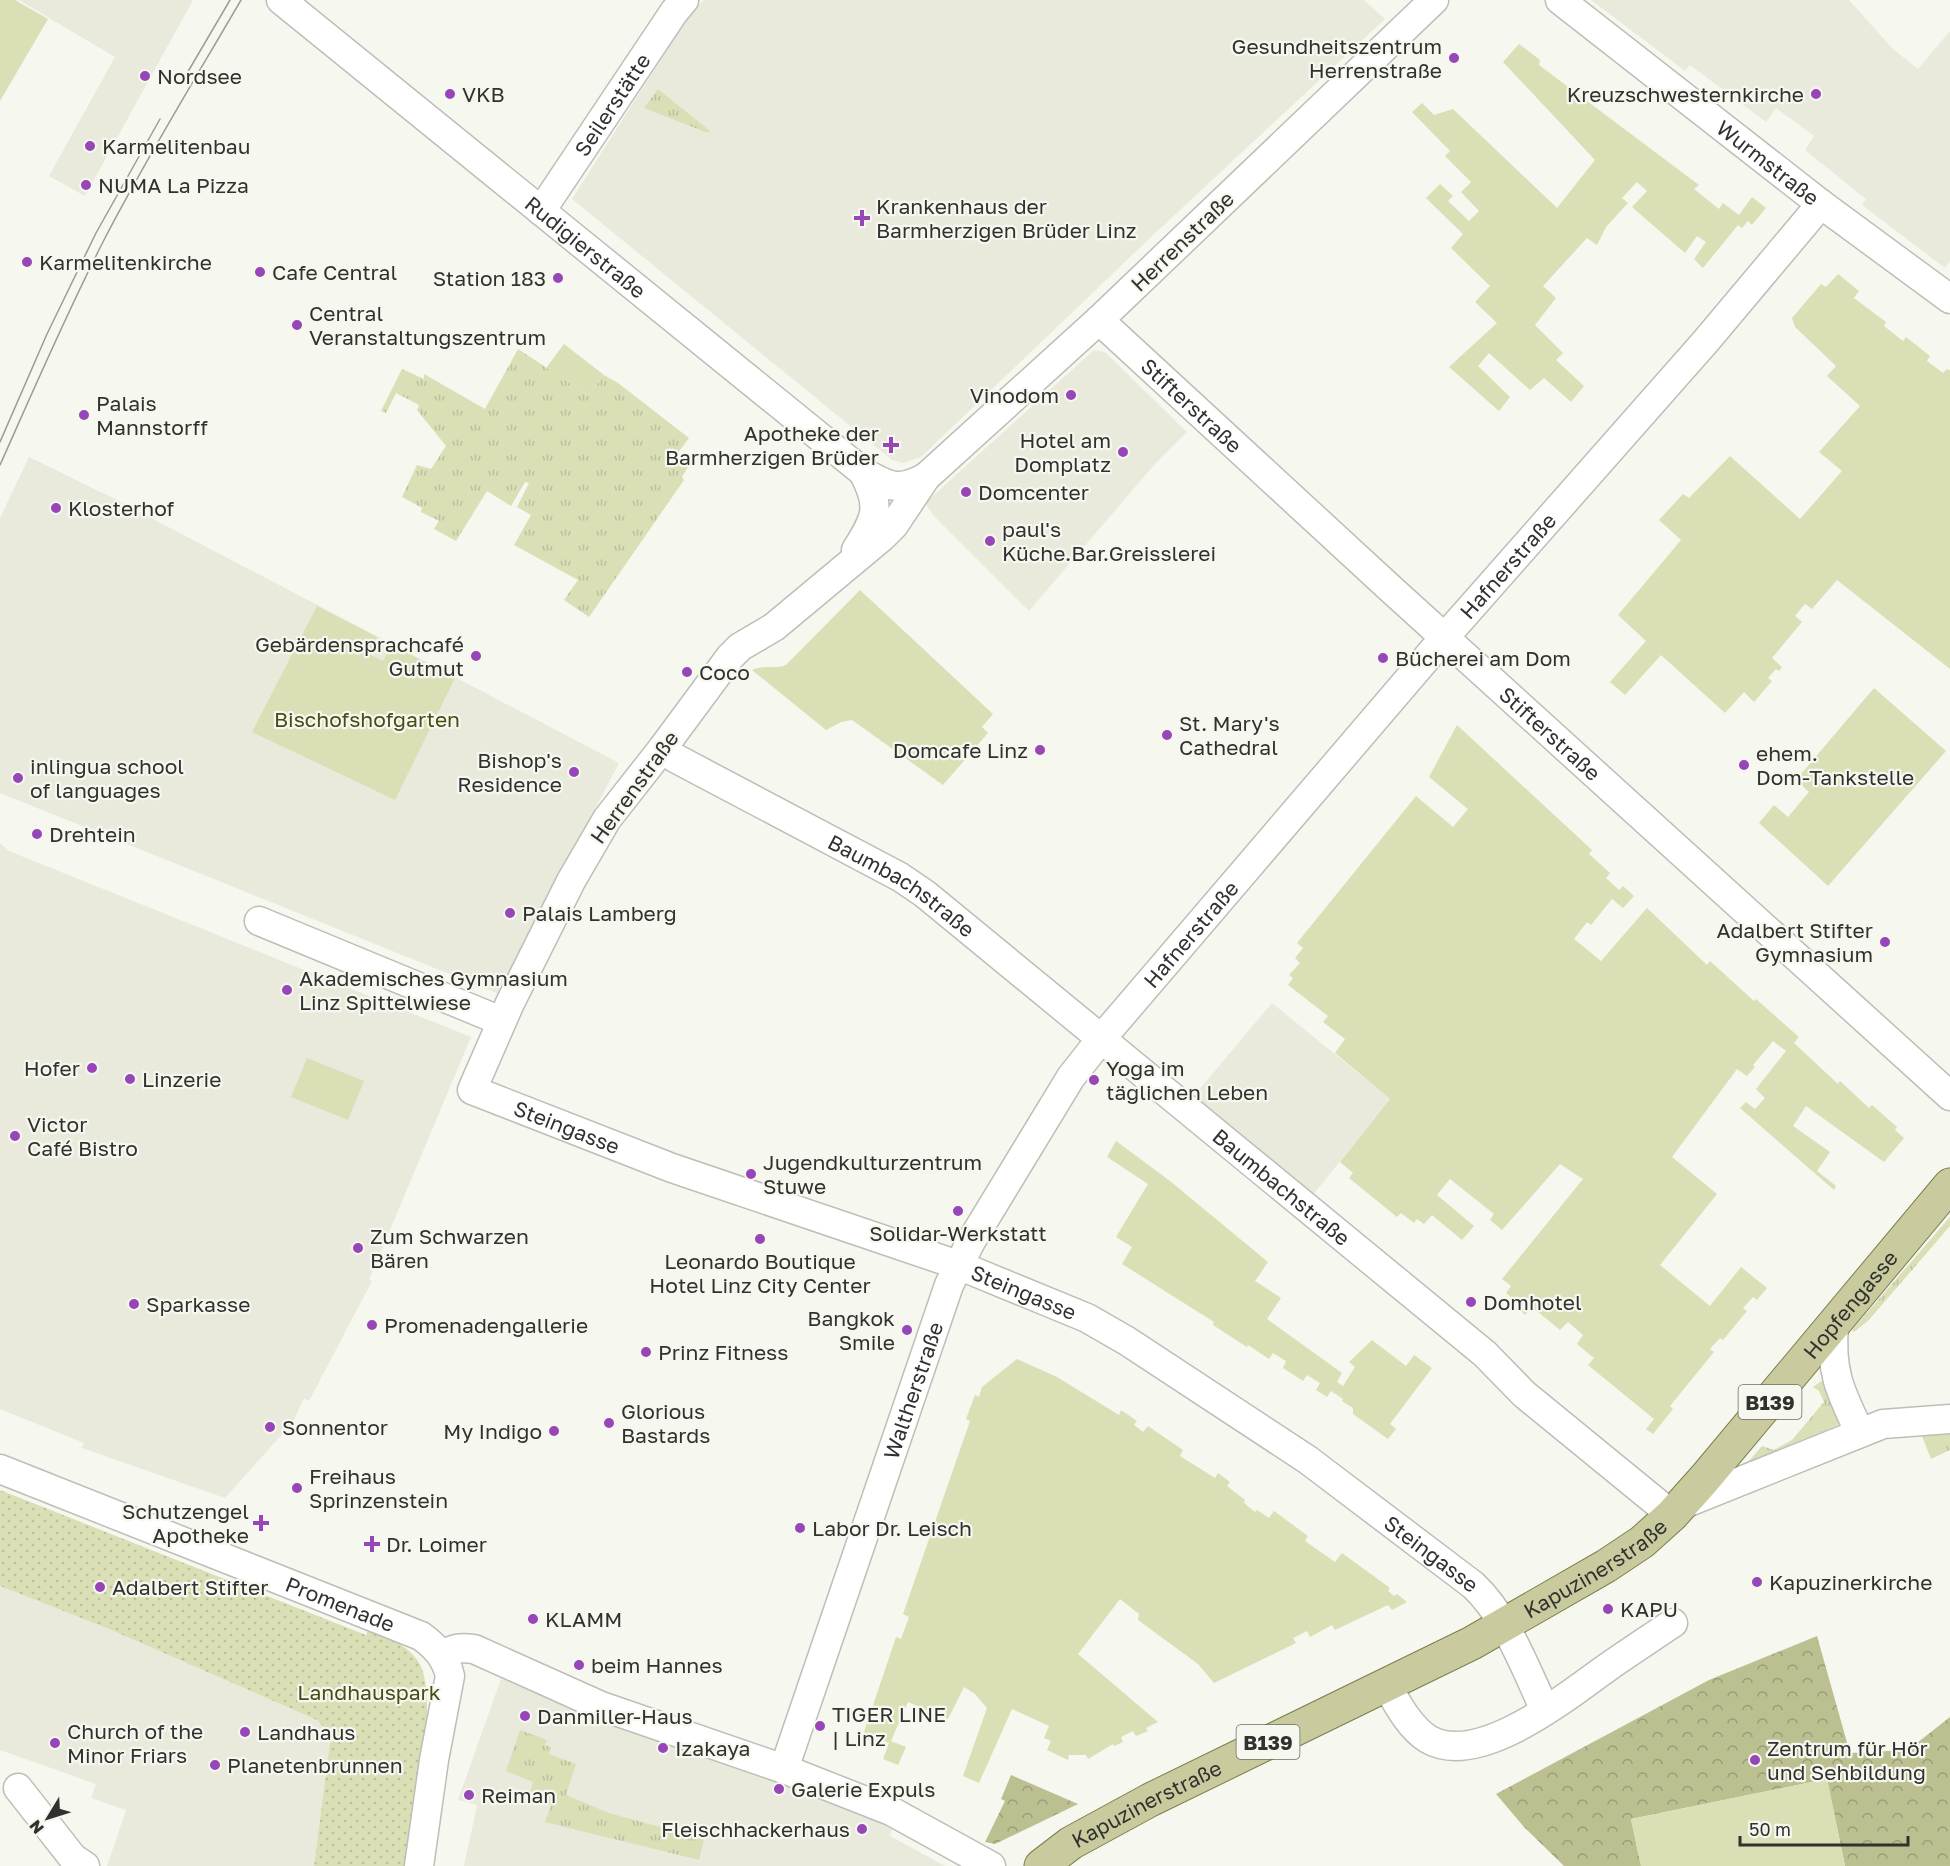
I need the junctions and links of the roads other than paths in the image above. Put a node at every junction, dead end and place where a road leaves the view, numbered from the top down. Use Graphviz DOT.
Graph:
graph roads {
  1 [pos="281,0"];
  2 [pos="684,0"];
  3 [pos="1434,0"];
  4 [pos="1560,0"];
  5 [pos="1821,204"];
  6 [pos="541,211"];
  7 [pos="1950,299"];
  8 [pos="1099,320"];
  9 [pos="863,472"];
  10 [pos="926,477"];
  11 [pos="892,487"];
  12 [pos="845,567"];
  13 [pos="1444,638"];
  14 [pos="662,748"];
  15 [pos="259,921"];
  16 [pos="501,1021"];
  17 [pos="1101,1039"];
  18 [pos="472,1090"];
  19 [pos="1950,1096"];
  20 [pos="1950,1185"];
  21 [pos="958,1265"];
  22 [pos="1834,1324"];
  23 [pos="1950,1419"];
  24 [pos="1860,1433"];
  25 [pos="0,1469"];
  26 [pos="1706,1478"];
  27 [pos="1677,1510"];
  28 [pos="1673,1623"];
  29 [pos="1503,1625"];
  30 [pos="442,1656"];
  31 [pos="1386,1684"];
  32 [pos="1545,1710"];
  33 [pos="784,1769"];
  34 [pos="18,1788"];
  35 [pos="85,1866"];
  36 [pos="419,1866"];
  37 [pos="991,1866"];
  38 [pos="1041,1866"];
  1 -- 6 [label="street, Rudigierstraße"];
  2 -- 6 [label="street, Seilerstätte"];
  3 -- 8 [label="street, Herrenstraße"];
  4 -- 5 [label="street, Wurmstraße"];
  5 -- 7 [label="street, Wurmstraße"];
  5 -- 13 [label="street, Hafnerstraße"];
  6 -- 9 [label="street, Rudigierstraße"];
  8 -- 10 [label="street, Herrenstraße"];
  8 -- 13 [label="street, Stifterstraße"];
  9 -- 11 [label="street, Rudigierstraße"];
  9 -- 12 [label="street, Herrenstraße"];
  10 -- 11 [label="street, Herrenstraße"];
  10 -- 12 [label="street, Herrenstraße"];
  12 -- 14 [label="street, Herrenstraße"];
  13 -- 17 [label="street, Hafnerstraße"];
  13 -- 19 [label="street, Stifterstraße"];
  14 -- 16 [label="street, Herrenstraße"];
  14 -- 17 [label="street, Baumbachstraße"];
  15 -- 16 [label="street"];
  16 -- 18 [label="street, Herrenstraße"];
  17 -- 21 [label="street, Waltherstraße"];
  17 -- 27 [label="street, Baumbachstraße"];
  18 -- 21 [label="street, Steingasse"];
  20 -- 22 [label="main road, Hopfengasse / B139"];
  21 -- 29 [label="street, Steingasse"];
  21 -- 33 [label="street, Waltherstraße"];
  22 -- 24 [label="street"];
  22 -- 26 [label="main road, Hopfengasse / B139"];
  23 -- 24 [label="street, Kapuzinerstraße"];
  24 -- 27 [label="street, Kapuzinerstraße"];
  25 -- 30 [label="street, Promenade"];
  26 -- 27 [label="main road, Kapuzinerstraße / B139"];
  27 -- 29 [label="main road, Kapuzinerstraße / B139"];
  28 -- 32 [label="street"];
  29 -- 31 [label="main road, Kapuzinerstraße / B139"];
  29 -- 32 [label="street, Kapuzinerstraße"];
  30 -- 33 [label="street"];
  30 -- 36 [label="street"];
  31 -- 32 [label="street"];
  31 -- 38 [label="main road, Kapuzinerstraße / B139"];
  33 -- 37 [label="street"];
  34 -- 35 [label="street"];
}
